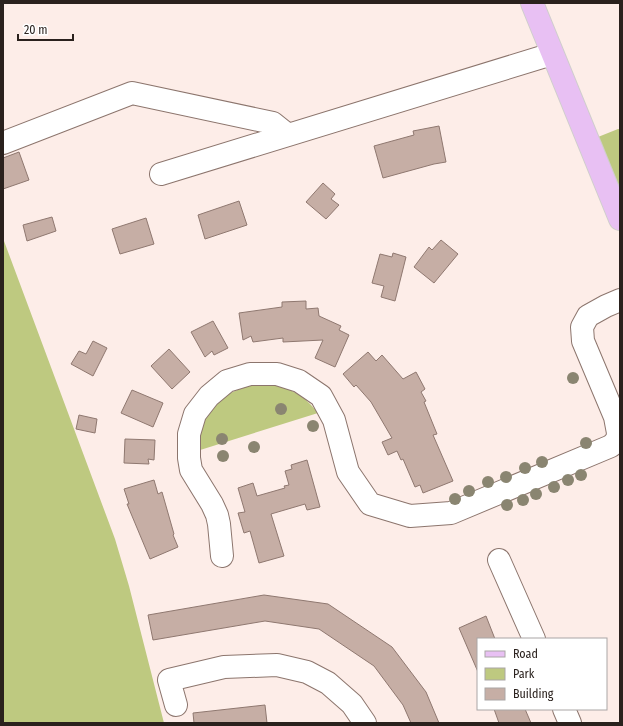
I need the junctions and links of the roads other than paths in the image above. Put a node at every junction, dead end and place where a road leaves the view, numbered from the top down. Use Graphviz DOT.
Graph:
graph roads {
  1 [pos="532,3"];
  2 [pos="552,54"];
  3 [pos="288,135"];
  4 [pos="3,143"];
  5 [pos="161,174"];
  6 [pos="620,219"];
  7 [pos="620,300"];
  8 [pos="222,556"];
  9 [pos="499,560"];
  10 [pos="534,638"];
  11 [pos="176,704"];
  12 [pos="564,710"];
  13 [pos="365,723"];
  14 [pos="570,723"];
  1 -- 2 [label="main road"];
  2 -- 3 [label="street"];
  2 -- 6 [label="main road"];
  3 -- 4 [label="street"];
  3 -- 5 [label="street"];
  7 -- 8 [label="street"];
  9 -- 10 [label="street"];
  11 -- 13 [label="street"];
  12 -- 14 [label="street"];
}
